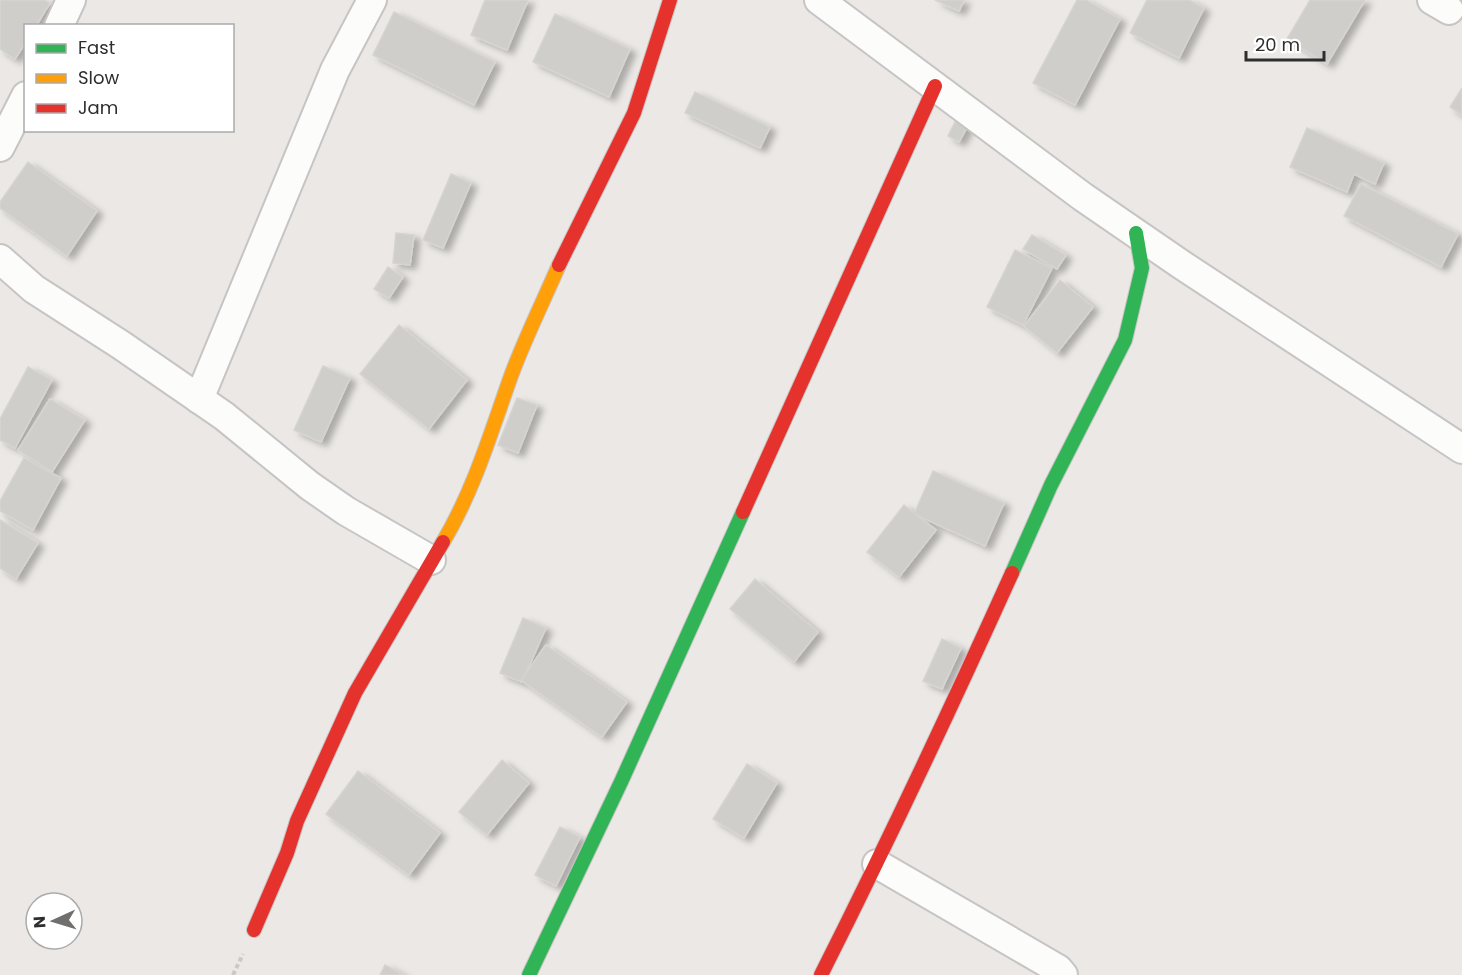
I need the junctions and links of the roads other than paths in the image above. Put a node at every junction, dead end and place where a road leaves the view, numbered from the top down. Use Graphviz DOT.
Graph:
graph roads {
  1 [pos="70,0"];
  2 [pos="372,0"];
  3 [pos="670,0"];
  4 [pos="819,0"];
  5 [pos="60,24"];
  6 [pos="935,86"];
  7 [pos="24,100"];
  8 [pos="0,147"];
  9 [pos="1136,233"];
  10 [pos="0,260"];
  11 [pos="199,399"];
  12 [pos="1462,449"];
  13 [pos="431,560"];
  14 [pos="877,864"];
  15 [pos="254,930"];
  16 [pos="529,975"];
  17 [pos="821,975"];
  18 [pos="1064,975"];
  1 -- 5 [label="street"];
  2 -- 11 [label="street"];
  3 -- 13 [label="street"];
  4 -- 6 [label="street"];
  6 -- 9 [label="street"];
  6 -- 16 [label="street"];
  7 -- 8 [label="street"];
  9 -- 12 [label="street"];
  9 -- 14 [label="street"];
  10 -- 11 [label="street"];
  11 -- 13 [label="street"];
  13 -- 15 [label="street"];
  14 -- 17 [label="street"];
  14 -- 18 [label="street"];
}
